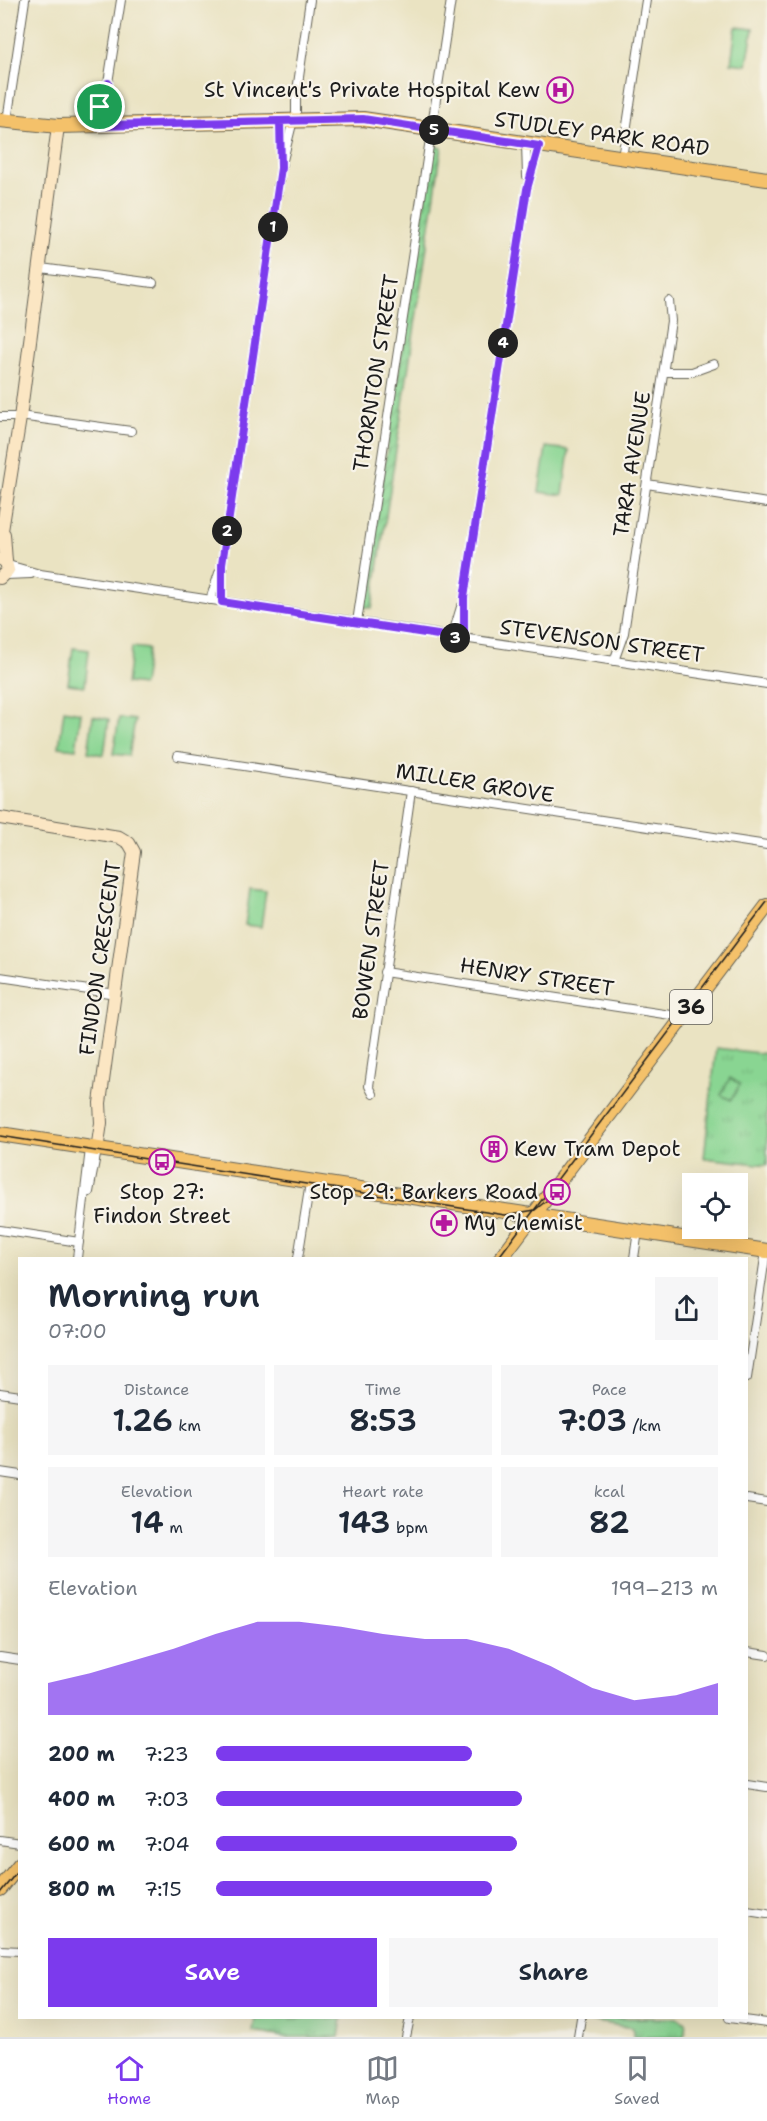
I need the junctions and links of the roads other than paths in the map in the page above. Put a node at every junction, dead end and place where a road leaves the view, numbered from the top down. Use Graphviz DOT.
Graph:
graph roads {
  1 [pos="25,0"];
  2 [pos="121,0"];
  3 [pos="310,0"];
  4 [pos="451,0"];
  5 [pos="646,0"];
  6 [pos="3,120"];
  7 [pos="290,120"];
  8 [pos="104,125"];
  9 [pos="58,126"];
  10 [pos="432,130"];
  11 [pos="533,145"];
  12 [pos="622,158"];
  13 [pos="767,179"];
  14 [pos="527,189"];
  15 [pos="41,268"];
  16 [pos="153,283"];
  17 [pos="669,301"];
  18 [pos="714,364"];
  19 [pos="664,372"];
  20 [pos="0,417"];
  21 [pos="20,418"];
  22 [pos="131,431"];
  23 [pos="648,484"];
  24 [pos="767,503"];
  25 [pos="2,538"];
  26 [pos="222,564"];
  27 [pos="4,569"];
  28 [pos="0,589"];
  29 [pos="464,598"];
  30 [pos="210,600"];
  31 [pos="222,602"];
  32 [pos="357,622"];
  33 [pos="624,633"];
  34 [pos="452,637"];
  35 [pos="464,639"];
  36 [pos="614,661"];
  37 [pos="624,662"];
  38 [pos="767,684"];
  39 [pos="178,756"];
  40 [pos="411,791"];
  41 [pos="0,818"];
  42 [pos="767,845"];
  43 [pos="766,908"];
  44 [pos="384,972"];
  45 [pos="0,977"];
  46 [pos="116,994"];
  47 [pos="684,1017"];
  48 [pos="373,1094"];
  49 [pos="0,1134"];
  50 [pos="93,1149"];
  51 [pos="310,1183"];
  52 [pos="534,1217"];
  53 [pos="0,1230"];
  54 [pos="638,1232"];
  55 [pos="79,1242"];
  56 [pos="767,1251"];
  57 [pos="77,1257"];
  58 [pos="298,1257"];
  59 [pos="502,1257"];
  60 [pos="634,1257"];
  61 [pos="748,1372"];
  62 [pos="0,1393"];
  63 [pos="18,1396"];
  64 [pos="0,1472"];
  65 [pos="18,1475"];
  66 [pos="748,1499"];
  67 [pos="767,1502"];
  68 [pos="748,1652"];
  69 [pos="767,1655"];
  70 [pos="0,1657"];
  71 [pos="18,1660"];
  72 [pos="748,1784"];
  73 [pos="767,1786"];
  74 [pos="0,1840"];
  75 [pos="18,1844"];
  76 [pos="18,1866"];
  77 [pos="0,1888"];
  78 [pos="748,1911"];
  79 [pos="767,1914"];
  80 [pos="0,1950"];
  81 [pos="18,1951"];
  82 [pos="410,2019"];
  83 [pos="582,2019"];
  84 [pos="737,2019"];
  85 [pos="767,2023"];
  86 [pos="406,2037"];
  87 [pos="578,2037"];
  1 -- 6 [label="street"];
  2 -- 8 [label="street"];
  3 -- 7 [label="street"];
  4 -- 10 [label="street, THORNTON STREET"];
  5 -- 12 [label="street"];
  6 -- 9 [label="main road, STUDLEY PARK ROAD"];
  7 -- 8 [label="main road, STUDLEY PARK ROAD"];
  7 -- 10 [label="main road, STUDLEY PARK ROAD"];
  7 -- 26 [label="street"];
  8 -- 9 [label="main road, STUDLEY PARK ROAD"];
  9 -- 15 [label="street"];
  10 -- 11 [label="main road, STUDLEY PARK ROAD"];
  10 -- 32 [label="street, THORNTON STREET"];
  11 -- 12 [label="main road, STUDLEY PARK ROAD"];
  11 -- 14 [label="street"];
  11 -- 14 [label="street"];
  12 -- 13 [label="main road, STUDLEY PARK ROAD"];
  14 -- 29 [label="street"];
  15 -- 16 [label="street"];
  15 -- 21 [label="street"];
  17 -- 19 [label="street, TARA AVENUE"];
  18 -- 19 [label="street"];
  19 -- 23 [label="street, TARA AVENUE"];
  20 -- 21 [label="street"];
  21 -- 22 [label="street"];
  21 -- 25 [label="street"];
  23 -- 24 [label="street"];
  23 -- 33 [label="street, TARA AVENUE"];
  25 -- 27 [label="street"];
  26 -- 30 [label="street"];
  26 -- 31 [label="street"];
  27 -- 28 [label="street"];
  27 -- 30 [label="street, STEVENSON STREET"];
  29 -- 34 [label="street"];
  29 -- 35 [label="street"];
  30 -- 31 [label="street, STEVENSON STREET"];
  31 -- 32 [label="street, STEVENSON STREET"];
  32 -- 34 [label="street, STEVENSON STREET"];
  33 -- 36 [label="street, TARA AVENUE"];
  33 -- 37 [label="street, TARA AVENUE"];
  34 -- 35 [label="street, STEVENSON STREET"];
  35 -- 36 [label="street, STEVENSON STREET"];
  36 -- 37 [label="street, STEVENSON STREET"];
  37 -- 38 [label="street, STEVENSON STREET"];
  39 -- 40 [label="street, MILLER GROVE"];
  40 -- 42 [label="street, MILLER GROVE"];
  40 -- 44 [label="street, BOWEN STREET"];
  41 -- 46 [label="street, FINDON CRESCENT"];
  43 -- 47 [label="main road, 36"];
  44 -- 47 [label="street, HENRY STREET"];
  44 -- 48 [label="street, BOWEN STREET"];
  45 -- 46 [label="street"];
  46 -- 50 [label="street, FINDON CRESCENT"];
  47 -- 52 [label="main road, 36"];
  49 -- 50 [label="main road"];
  50 -- 51 [label="main road"];
  50 -- 55 [label="street"];
  51 -- 52 [label="main road"];
  51 -- 58 [label="street"];
  52 -- 54 [label="main road"];
  52 -- 59 [label="main road, 36"];
  53 -- 55 [label="street"];
  54 -- 56 [label="main road"];
  54 -- 60 [label="street"];
  55 -- 57 [label="street"];
  56 -- 61 [label="street"];
  62 -- 63 [label="street"];
  64 -- 65 [label="street"];
  66 -- 67 [label="street"];
  68 -- 69 [label="street"];
  70 -- 71 [label="street"];
  72 -- 73 [label="street"];
  74 -- 75 [label="street"];
  76 -- 77 [label="main road"];
  78 -- 79 [label="street"];
  80 -- 81 [label="street"];
  82 -- 86 [label="street"];
  83 -- 87 [label="street"];
  84 -- 85 [label="street"];
}
